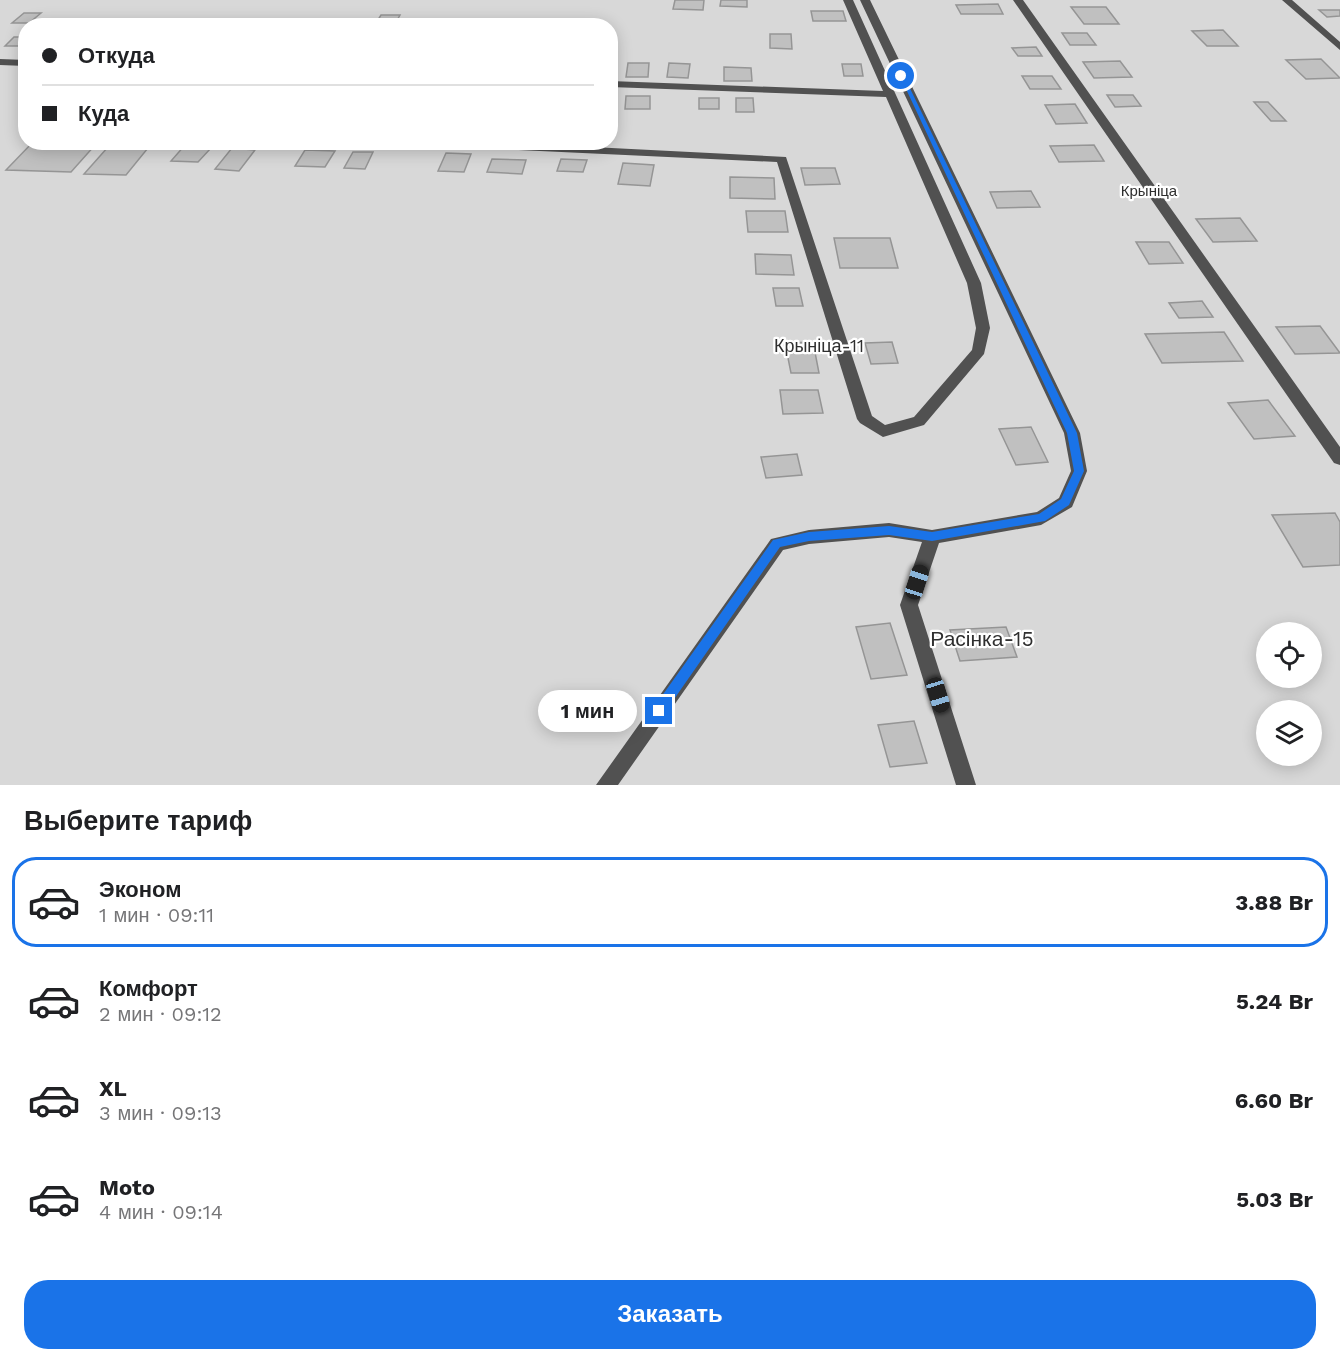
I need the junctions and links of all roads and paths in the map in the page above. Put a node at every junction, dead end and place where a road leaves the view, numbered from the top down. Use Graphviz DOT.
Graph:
graph roads {
  1 [pos="848,0"];
  2 [pos="865,0"];
  3 [pos="1018,0"];
  4 [pos="1287,0"];
  5 [pos="1340,47"];
  6 [pos="0,62"];
  7 [pos="18,63"];
  8 [pos="618,84"];
  9 [pos="889,94"];
  10 [pos="585,150"];
  11 [pos="1340,459"];
  12 [pos="932,537"];
  13 [pos="606,785"];
  14 [pos="966,785"];
  1 -- 9 [label="street"];
  2 -- 12 [label="street"];
  3 -- 11 [label="street"];
  4 -- 5 [label="street"];
  6 -- 7 [label="street"];
  8 -- 9 [label="street"];
  9 -- 10 [label="street"];
  12 -- 13 [label="street"];
  12 -- 14 [label="street"];
}
